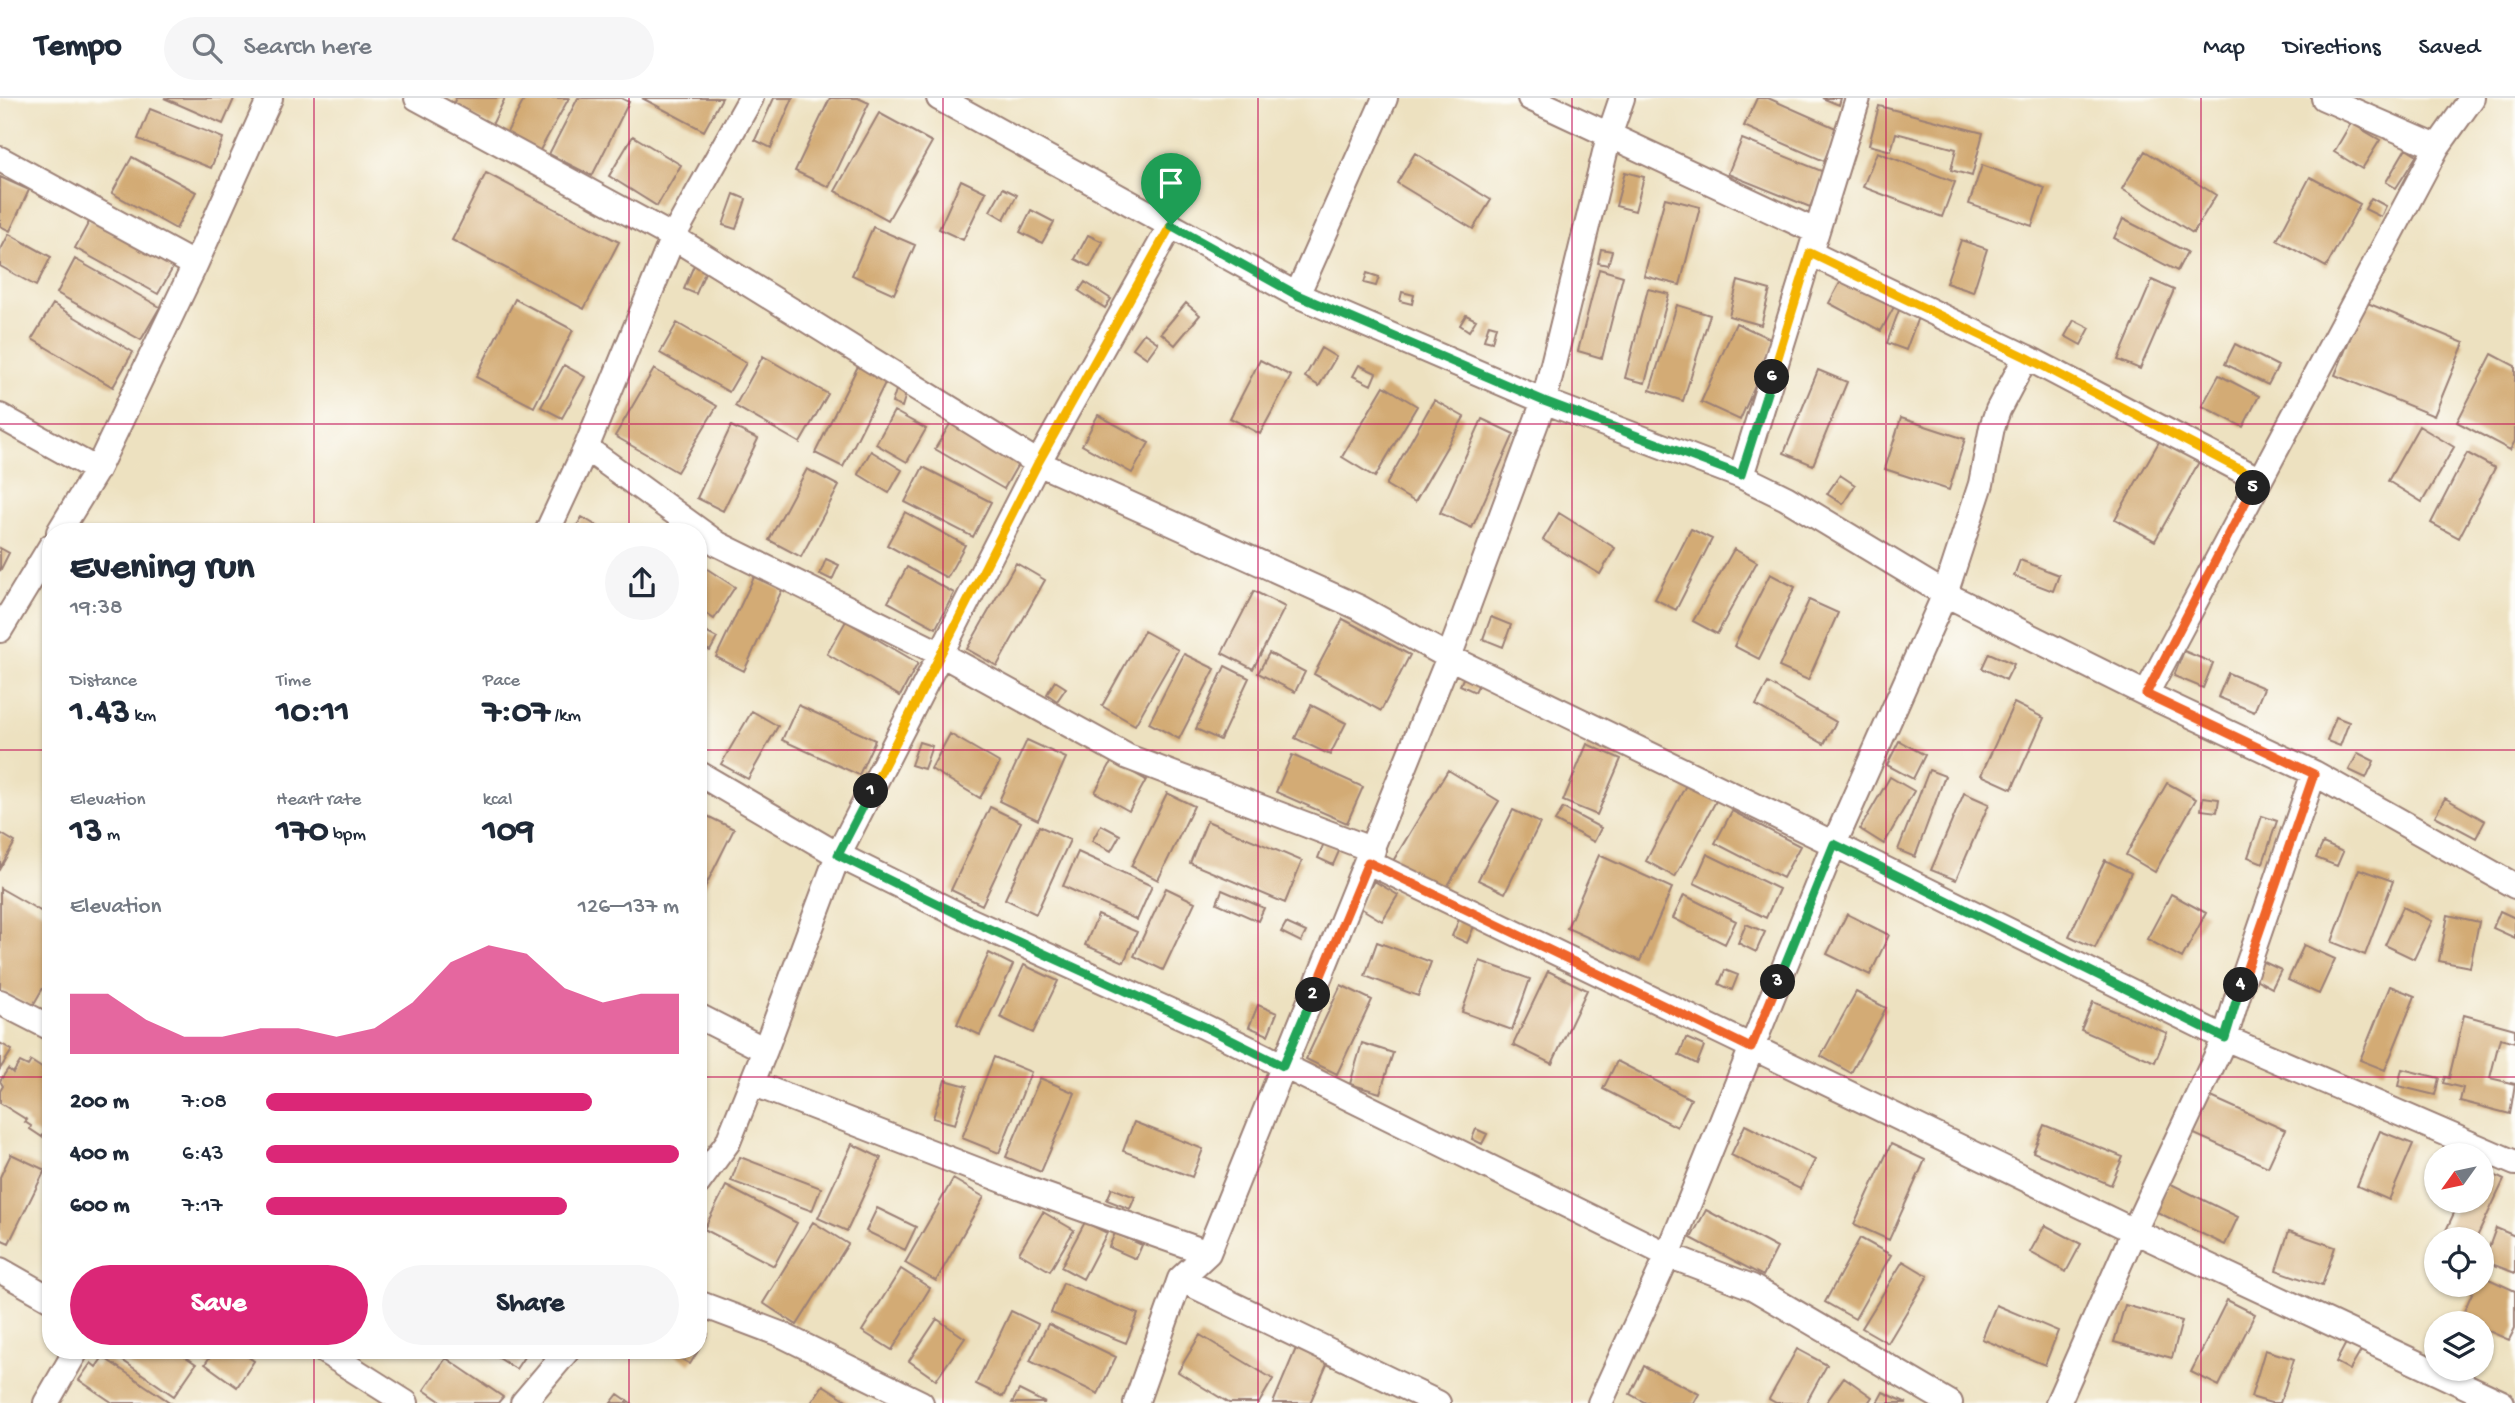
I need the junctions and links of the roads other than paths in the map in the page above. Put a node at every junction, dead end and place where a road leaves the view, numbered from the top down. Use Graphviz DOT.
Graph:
graph roads {
  1 [pos="270,98"];
  2 [pos="417,98"];
  3 [pos="751,98"];
  4 [pos="939,98"];
  5 [pos="1385,98"];
  6 [pos="1530,98"];
  7 [pos="1622,98"];
  8 [pos="1857,98"];
  9 [pos="2324,98"];
  10 [pos="2472,98"];
  11 [pos="1609,136"];
  12 [pos="2437,147"];
  13 [pos="0,159"];
  14 [pos="1171,225"];
  15 [pos="673,237"];
  16 [pos="1813,242"];
  17 [pos="195,265"];
  18 [pos="1297,295"];
  19 [pos="2026,357"];
  20 [pos="1544,401"];
  21 [pos="0,415"];
  22 [pos="586,448"];
  23 [pos="1038,463"];
  24 [pos="97,470"];
  25 [pos="1741,475"];
  26 [pos="2258,479"];
  27 [pos="65,523"];
  28 [pos="551,523"];
  29 [pos="689,523"];
  30 [pos="707,536"];
  31 [pos="42,562"];
  32 [pos="1945,594"];
  33 [pos="0,631"];
  34 [pos="941,654"];
  35 [pos="1449,657"];
  36 [pos="2146,694"];
  37 [pos="2314,774"];
  38 [pos="707,778"];
  39 [pos="1834,844"];
  40 [pos="838,855"];
  41 [pos="1370,856"];
  42 [pos="2515,886"];
  43 [pos="0,1002"];
  44 [pos="707,1020"];
  45 [pos="42,1023"];
  46 [pos="2225,1038"];
  47 [pos="1751,1048"];
  48 [pos="765,1049"];
  49 [pos="1283,1066"];
  50 [pos="752,1083"];
  51 [pos="2515,1163"];
  52 [pos="707,1171"];
  53 [pos="2134,1231"];
  54 [pos="1208,1253"];
  55 [pos="1668,1255"];
  56 [pos="0,1270"];
  57 [pos="1180,1279"];
  58 [pos="42,1294"];
  59 [pos="707,1306"];
  60 [pos="71,1359"];
  61 [pos="337,1359"];
  62 [pos="560,1359"];
  63 [pos="46,1403"];
  64 [pos="406,1403"];
  65 [pos="523,1403"];
  66 [pos="921,1403"];
  67 [pos="1136,1403"];
  68 [pos="1438,1403"];
  69 [pos="1600,1403"];
  70 [pos="1950,1403"];
  71 [pos="2058,1403"];
  72 [pos="2502,1403"];
  1 -- 17 [label="street"];
  2 -- 15 [label="street"];
  3 -- 15 [label="street"];
  4 -- 14 [label="street"];
  5 -- 18 [label="street"];
  6 -- 11 [label="street"];
  7 -- 11 [label="street"];
  8 -- 16 [label="street"];
  9 -- 12 [label="street"];
  10 -- 12 [label="street"];
  11 -- 16 [label="street"];
  11 -- 20 [label="street"];
  12 -- 26 [label="street"];
  13 -- 17 [label="street"];
  14 -- 18 [label="street"];
  14 -- 23 [label="street"];
  15 -- 22 [label="street"];
  15 -- 23 [label="street"];
  16 -- 19 [label="street"];
  16 -- 25 [label="street"];
  17 -- 24 [label="street"];
  18 -- 20 [label="street"];
  19 -- 26 [label="street"];
  19 -- 32 [label="street"];
  20 -- 25 [label="street"];
  20 -- 35 [label="street"];
  21 -- 24 [label="street"];
  22 -- 28 [label="street"];
  22 -- 29 [label="street"];
  23 -- 34 [label="street"];
  23 -- 35 [label="street"];
  24 -- 27 [label="street"];
  25 -- 32 [label="street"];
  26 -- 36 [label="street"];
  30 -- 34 [label="street"];
  31 -- 33 [label="street"];
  32 -- 36 [label="street"];
  32 -- 39 [label="street"];
  34 -- 40 [label="street"];
  34 -- 41 [label="street"];
  35 -- 39 [label="street"];
  35 -- 41 [label="street"];
  36 -- 37 [label="street"];
  37 -- 42 [label="street"];
  37 -- 46 [label="street"];
  38 -- 40 [label="street"];
  39 -- 46 [label="street"];
  39 -- 47 [label="street"];
  40 -- 48 [label="street"];
  40 -- 49 [label="street"];
  41 -- 47 [label="street"];
  41 -- 49 [label="street"];
  43 -- 45 [label="street"];
  44 -- 48 [label="street"];
  46 -- 51 [label="street"];
  46 -- 53 [label="street"];
  47 -- 53 [label="street"];
  47 -- 55 [label="street"];
  48 -- 50 [label="street"];
  49 -- 54 [label="street"];
  49 -- 55 [label="street"];
  50 -- 52 [label="street"];
  50 -- 54 [label="street"];
  53 -- 71 [label="street"];
  53 -- 72 [label="street"];
  54 -- 57 [label="street"];
  55 -- 69 [label="street"];
  55 -- 70 [label="street"];
  56 -- 58 [label="street"];
  57 -- 67 [label="street"];
  57 -- 68 [label="street"];
  59 -- 66 [label="street"];
  60 -- 63 [label="street"];
  61 -- 64 [label="street"];
  62 -- 65 [label="street"];
}
